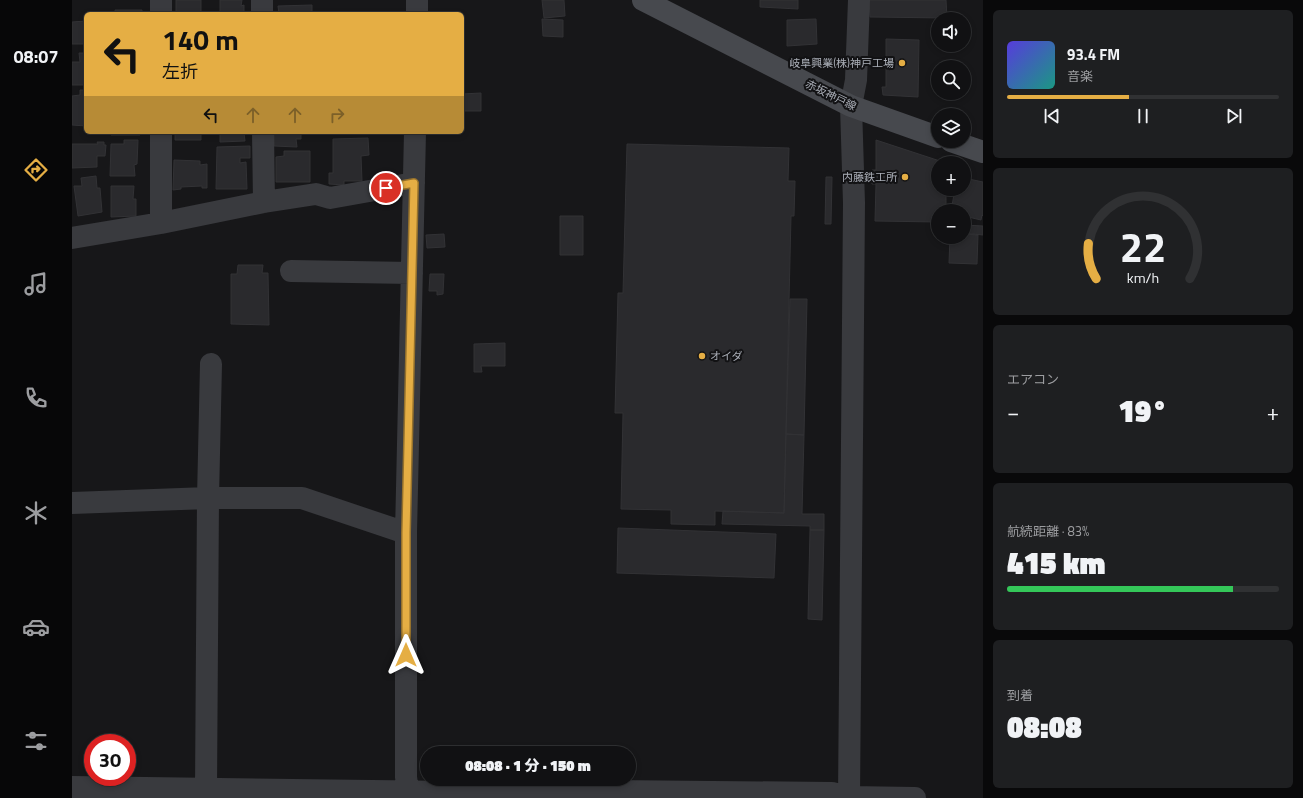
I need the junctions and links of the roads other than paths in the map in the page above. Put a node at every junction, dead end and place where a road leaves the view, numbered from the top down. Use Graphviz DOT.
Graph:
graph roads {
  1 [pos="161,0"];
  2 [pos="262,0"];
  3 [pos="418,0"];
  4 [pos="643,0"];
  5 [pos="859,0"];
  6 [pos="161,12"];
  7 [pos="262,12"];
  8 [pos="417,12"];
  9 [pos="851,106"];
  10 [pos="161,134"];
  11 [pos="263,134"];
  12 [pos="415,134"];
  13 [pos="931,134"];
  14 [pos="971,148"];
  15 [pos="983,152"];
  16 [pos="414,183"];
  17 [pos="264,202"];
  18 [pos="161,223"];
  19 [pos="72,238"];
  20 [pos="291,271"];
  21 [pos="412,273"];
  22 [pos="211,364"];
  23 [pos="208,498"];
  24 [pos="72,503"];
  25 [pos="406,533"];
  26 [pos="72,788"];
  27 [pos="206,790"];
  28 [pos="409,795"];
  29 [pos="849,797"];
  30 [pos="915,798"];
  1 -- 6 [label="street"];
  2 -- 7 [label="street"];
  3 -- 8 [label="street"];
  4 -- 9 [label="main road, 赤坂神戸線"];
  5 -- 9 [label="street"];
  9 -- 13 [label="main road, 赤坂神戸線"];
  9 -- 29 [label="street"];
  10 -- 18 [label="street"];
  11 -- 17 [label="street"];
  12 -- 16 [label="street"];
  14 -- 15 [label="main road"];
  16 -- 17 [label="street"];
  16 -- 21 [label="street"];
  17 -- 18 [label="street"];
  18 -- 19 [label="street"];
  20 -- 21 [label="street"];
  21 -- 25 [label="street"];
  22 -- 23 [label="street"];
  23 -- 24 [label="street"];
  23 -- 25 [label="street"];
  23 -- 27 [label="street"];
  25 -- 28 [label="street"];
  26 -- 27 [label="street"];
  27 -- 28 [label="street"];
  28 -- 29 [label="street"];
  29 -- 30 [label="street"];
}
